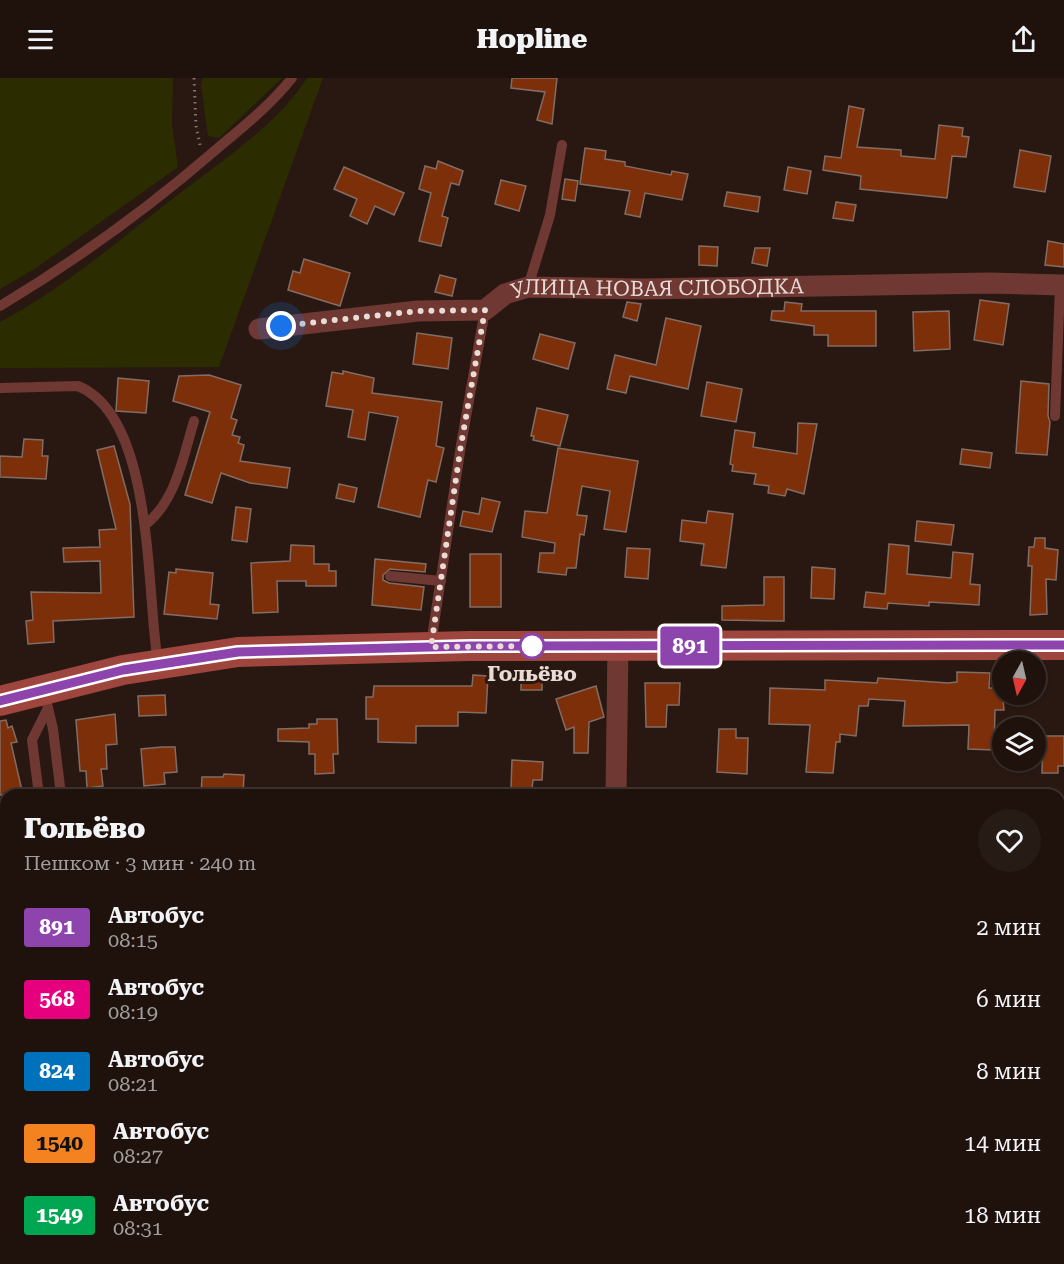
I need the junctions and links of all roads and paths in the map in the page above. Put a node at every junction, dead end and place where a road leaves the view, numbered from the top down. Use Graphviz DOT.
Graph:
graph roads {
  1 [pos="194,78"];
  2 [pos="292,78"];
  3 [pos="562,145"];
  4 [pos="204,160"];
  5 [pos="1062,285"];
  6 [pos="528,287"];
  7 [pos="0,306"];
  8 [pos="485,310"];
  9 [pos="259,329"];
  10 [pos="0,388"];
  11 [pos="1055,416"];
  12 [pos="194,421"];
  13 [pos="146,525"];
  14 [pos="390,576"];
  15 [pos="441,581"];
  16 [pos="1064,645"];
  17 [pos="618,646"];
  18 [pos="431,647"];
  19 [pos="159,663"];
  20 [pos="46,699"];
  21 [pos="0,701"];
  22 [pos="38,789"];
  23 [pos="61,789"];
  24 [pos="616,789"];
  1 -- 4 [label="path"];
  2 -- 4 [label="lane"];
  3 -- 6 [label="lane"];
  4 -- 7 [label="lane"];
  5 -- 6 [label="street, УЛИЦА НОВАЯ СЛОБОДКА"];
  5 -- 11 [label="lane"];
  6 -- 8 [label="street, УЛИЦА НОВАЯ СЛОБОДКА"];
  8 -- 9 [label="street, УЛИЦА НОВАЯ СЛОБОДКА"];
  8 -- 15 [label="lane"];
  10 -- 13 [label="lane"];
  12 -- 13 [label="lane"];
  13 -- 19 [label="lane"];
  14 -- 15 [label="lane"];
  15 -- 18 [label="lane"];
  16 -- 17 [label="main road"];
  17 -- 18 [label="main road"];
  17 -- 24 [label="street"];
  18 -- 19 [label="main road"];
  19 -- 20 [label="main road"];
  20 -- 21 [label="main road"];
  20 -- 22 [label="lane"];
  20 -- 23 [label="lane"];
}
